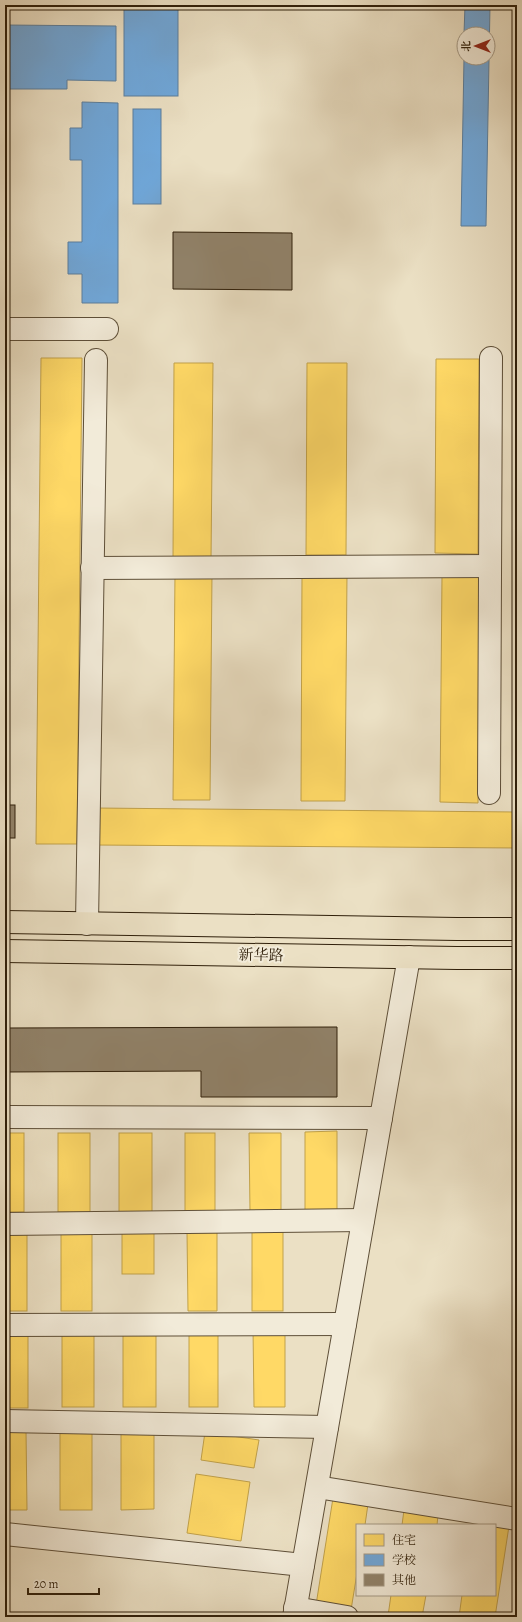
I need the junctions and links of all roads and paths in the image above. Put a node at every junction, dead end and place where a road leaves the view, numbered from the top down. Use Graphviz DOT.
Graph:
graph roads {
  1 [pos="5,329"];
  2 [pos="107,329"];
  3 [pos="491,358"];
  4 [pos="96,360"];
  5 [pos="490,566"];
  6 [pos="92,568"];
  7 [pos="489,793"];
  8 [pos="5,922"];
  9 [pos="87,924"];
  10 [pos="517,929"];
  11 [pos="5,951"];
  12 [pos="409,957"];
  13 [pos="517,958"];
  14 [pos="5,1116"];
  15 [pos="381,1118"];
  16 [pos="363,1220"];
  17 [pos="5,1224"];
  18 [pos="345,1324"];
  19 [pos="5,1325"];
  20 [pos="5,1421"];
  21 [pos="327,1427"];
  22 [pos="317,1487"];
  23 [pos="517,1519"];
  24 [pos="5,1534"];
  25 [pos="303,1564"];
  26 [pos="295,1613"];
  27 [pos="347,1617"];
  1 -- 2 [label="street"];
  3 -- 5 [label="street"];
  4 -- 6 [label="street"];
  5 -- 6 [label="street"];
  5 -- 7 [label="street"];
  6 -- 9 [label="street"];
  8 -- 9 [label="main road, 新华路"];
  9 -- 10 [label="main road, 新华路"];
  11 -- 12 [label="main road, 新华路"];
  12 -- 13 [label="main road, 新华路"];
  12 -- 15 [label="street"];
  14 -- 15 [label="street"];
  15 -- 16 [label="street"];
  16 -- 17 [label="street"];
  16 -- 18 [label="street"];
  18 -- 19 [label="street"];
  18 -- 21 [label="street"];
  20 -- 21 [label="street"];
  21 -- 22 [label="street"];
  22 -- 23 [label="street"];
  22 -- 25 [label="street"];
  24 -- 25 [label="street"];
  25 -- 26 [label="street"];
  26 -- 27 [label="street"];
}
